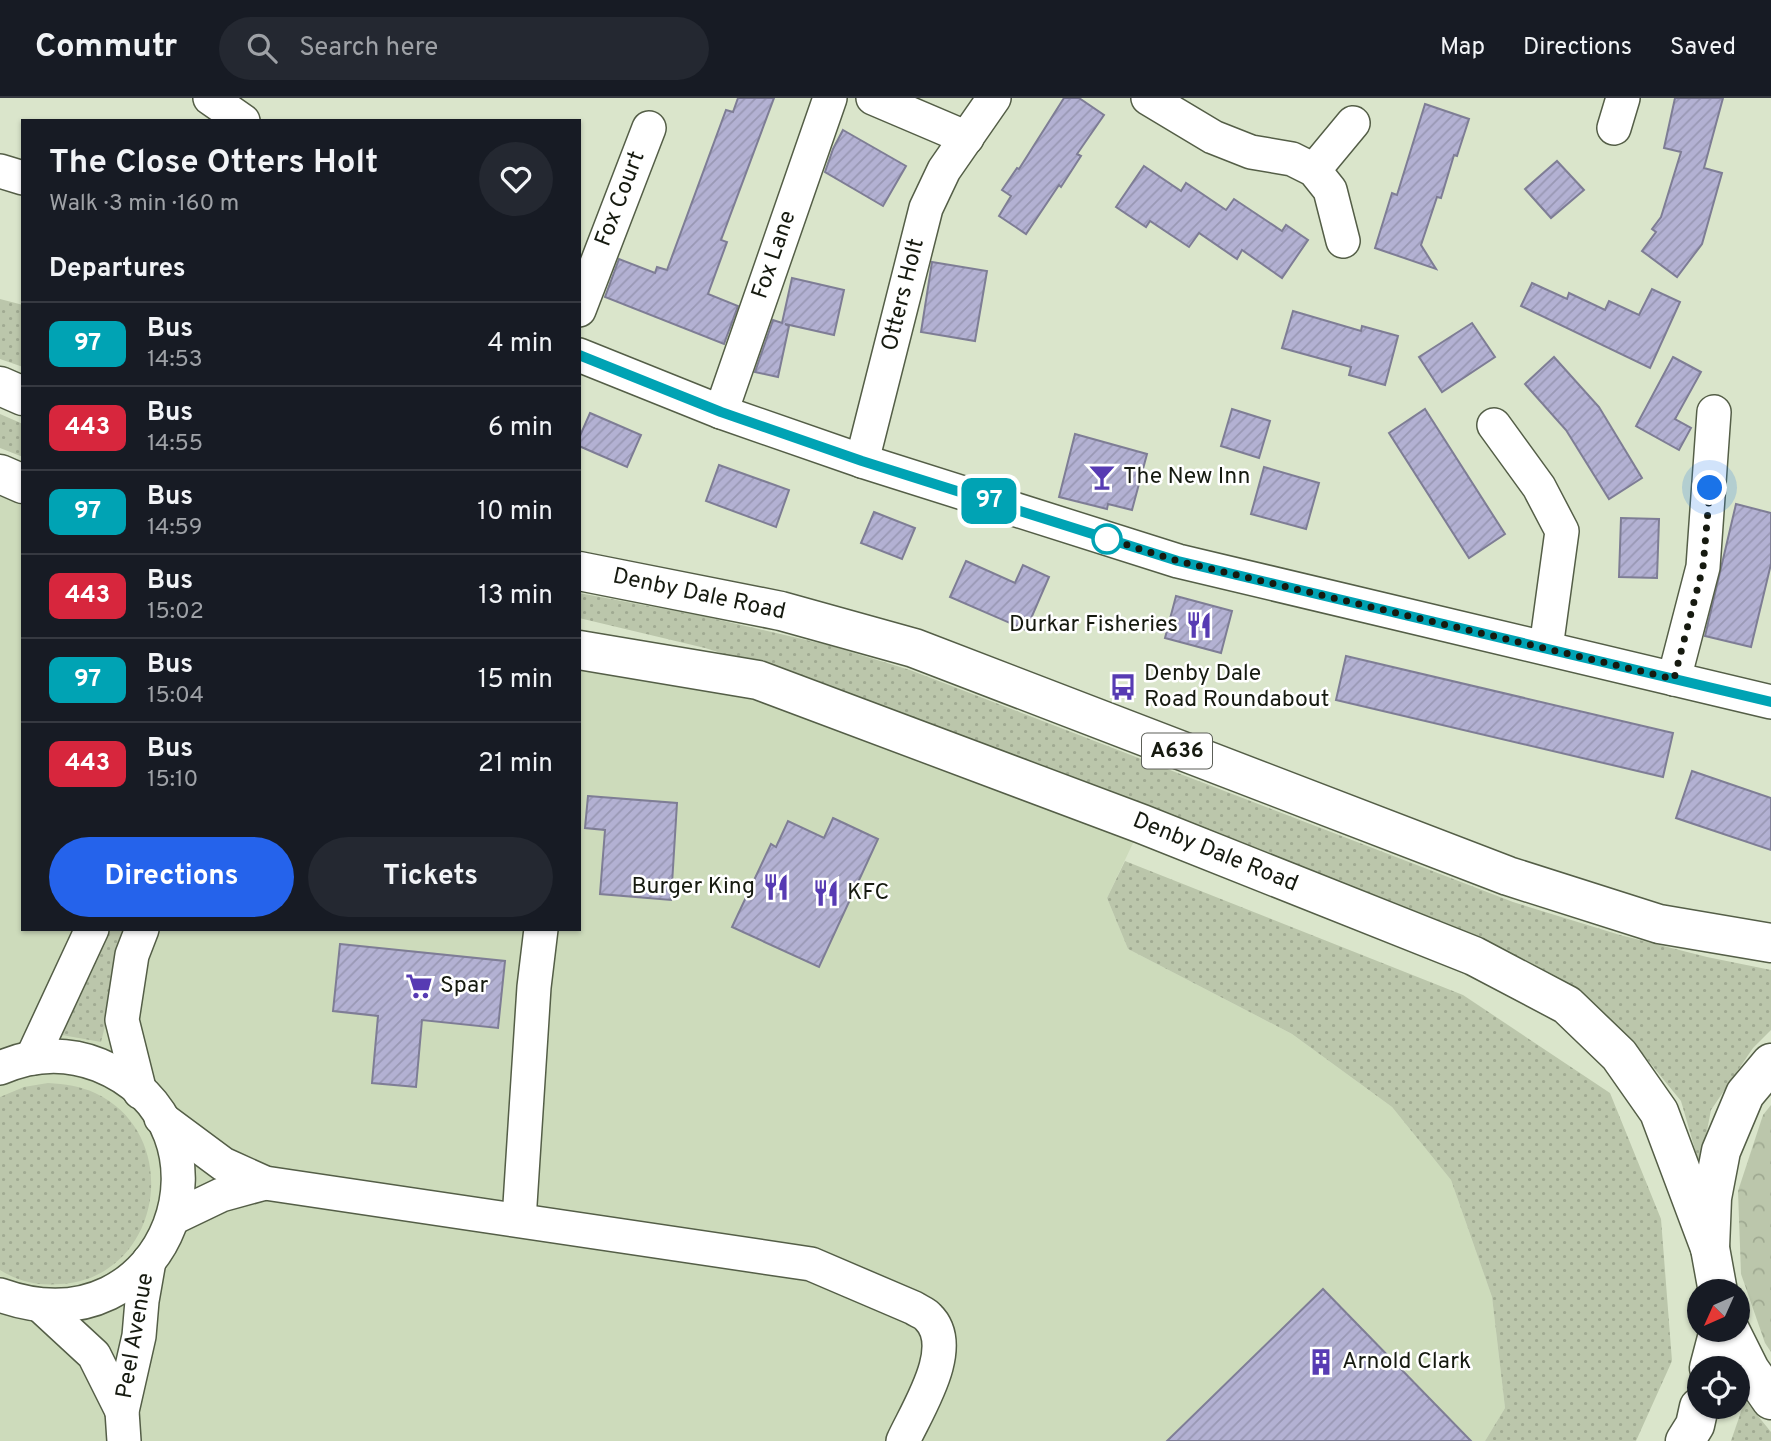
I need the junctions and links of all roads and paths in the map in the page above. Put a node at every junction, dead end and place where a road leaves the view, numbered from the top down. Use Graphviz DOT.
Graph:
graph roads {
  1 [pos="210,98"];
  2 [pos="830,98"];
  3 [pos="873,98"];
  4 [pos="994,98"];
  5 [pos="1148,98"];
  6 [pos="240,119"];
  7 [pos="1353,123"];
  8 [pos="649,128"];
  9 [pos="967,138"];
  10 [pos="1314,170"];
  11 [pos="0,172"];
  12 [pos="21,177"];
  13 [pos="1343,241"];
  14 [pos="581,305"];
  15 [pos="581,356"];
  16 [pos="0,386"];
  17 [pos="21,395"];
  18 [pos="721,412"];
  19 [pos="1714,412"];
  20 [pos="1494,425"];
  21 [pos="862,461"];
  22 [pos="0,474"];
  23 [pos="21,483"];
  24 [pos="581,571"];
  25 [pos="1546,648"];
  26 [pos="581,650"];
  27 [pos="1674,679"];
  28 [pos="1771,702"];
  29 [pos="91,931"];
  30 [pos="141,931"];
  31 [pos="541,931"];
  32 [pos="1771,943"];
  33 [pos="32,1058"];
  34 [pos="1771,1063"];
  35 [pos="0,1068"];
  36 [pos="140,1092"];
  37 [pos="161,1118"];
  38 [pos="265,1183"];
  39 [pos="173,1218"];
  40 [pos="519,1220"];
  41 [pos="1710,1248"];
  42 [pos="149,1261"];
  43 [pos="1716,1279"];
  44 [pos="0,1295"];
  45 [pos="41,1306"];
  46 [pos="1736,1342"];
  47 [pos="1771,1400"];
  48 [pos="1696,1419"];
  49 [pos="123,1426"];
  50 [pos="903,1441"];
  51 [pos="1685,1441"];
  1 -- 6 [label="street"];
  2 -- 18 [label="street, Fox Lane"];
  3 -- 9 [label="street"];
  4 -- 9 [label="street, Otters Holt"];
  5 -- 10 [label="street"];
  7 -- 10 [label="street"];
  8 -- 14 [label="street, Fox Court"];
  9 -- 21 [label="street, Otters Holt"];
  10 -- 13 [label="street"];
  11 -- 12 [label="street"];
  15 -- 18 [label="street"];
  16 -- 17 [label="main road"];
  18 -- 21 [label="street"];
  19 -- 27 [label="street"];
  20 -- 25 [label="street"];
  21 -- 25 [label="street"];
  22 -- 23 [label="main road"];
  24 -- 32 [label="main road, Denby Dale Road / A636"];
  25 -- 27 [label="street"];
  26 -- 41 [label="main road, Denby Dale Road"];
  27 -- 28 [label="street"];
  29 -- 33 [label="street"];
  30 -- 36 [label="street"];
  31 -- 40 [label="street"];
  33 -- 35 [label="street"];
  33 -- 36 [label="street"];
  34 -- 41 [label="main road"];
  36 -- 37 [label="street"];
  37 -- 38 [label="street"];
  37 -- 39 [label="street"];
  38 -- 39 [label="street"];
  38 -- 40 [label="street"];
  39 -- 42 [label="street"];
  40 -- 50 [label="street"];
  41 -- 43 [label="main road"];
  42 -- 45 [label="street"];
  42 -- 49 [label="street, Peel Avenue"];
  44 -- 45 [label="street"];
  45 -- 49 [label="street, Peel Avenue"];
  46 -- 47 [label="main road"];
  48 -- 51 [label="main road"];
}
